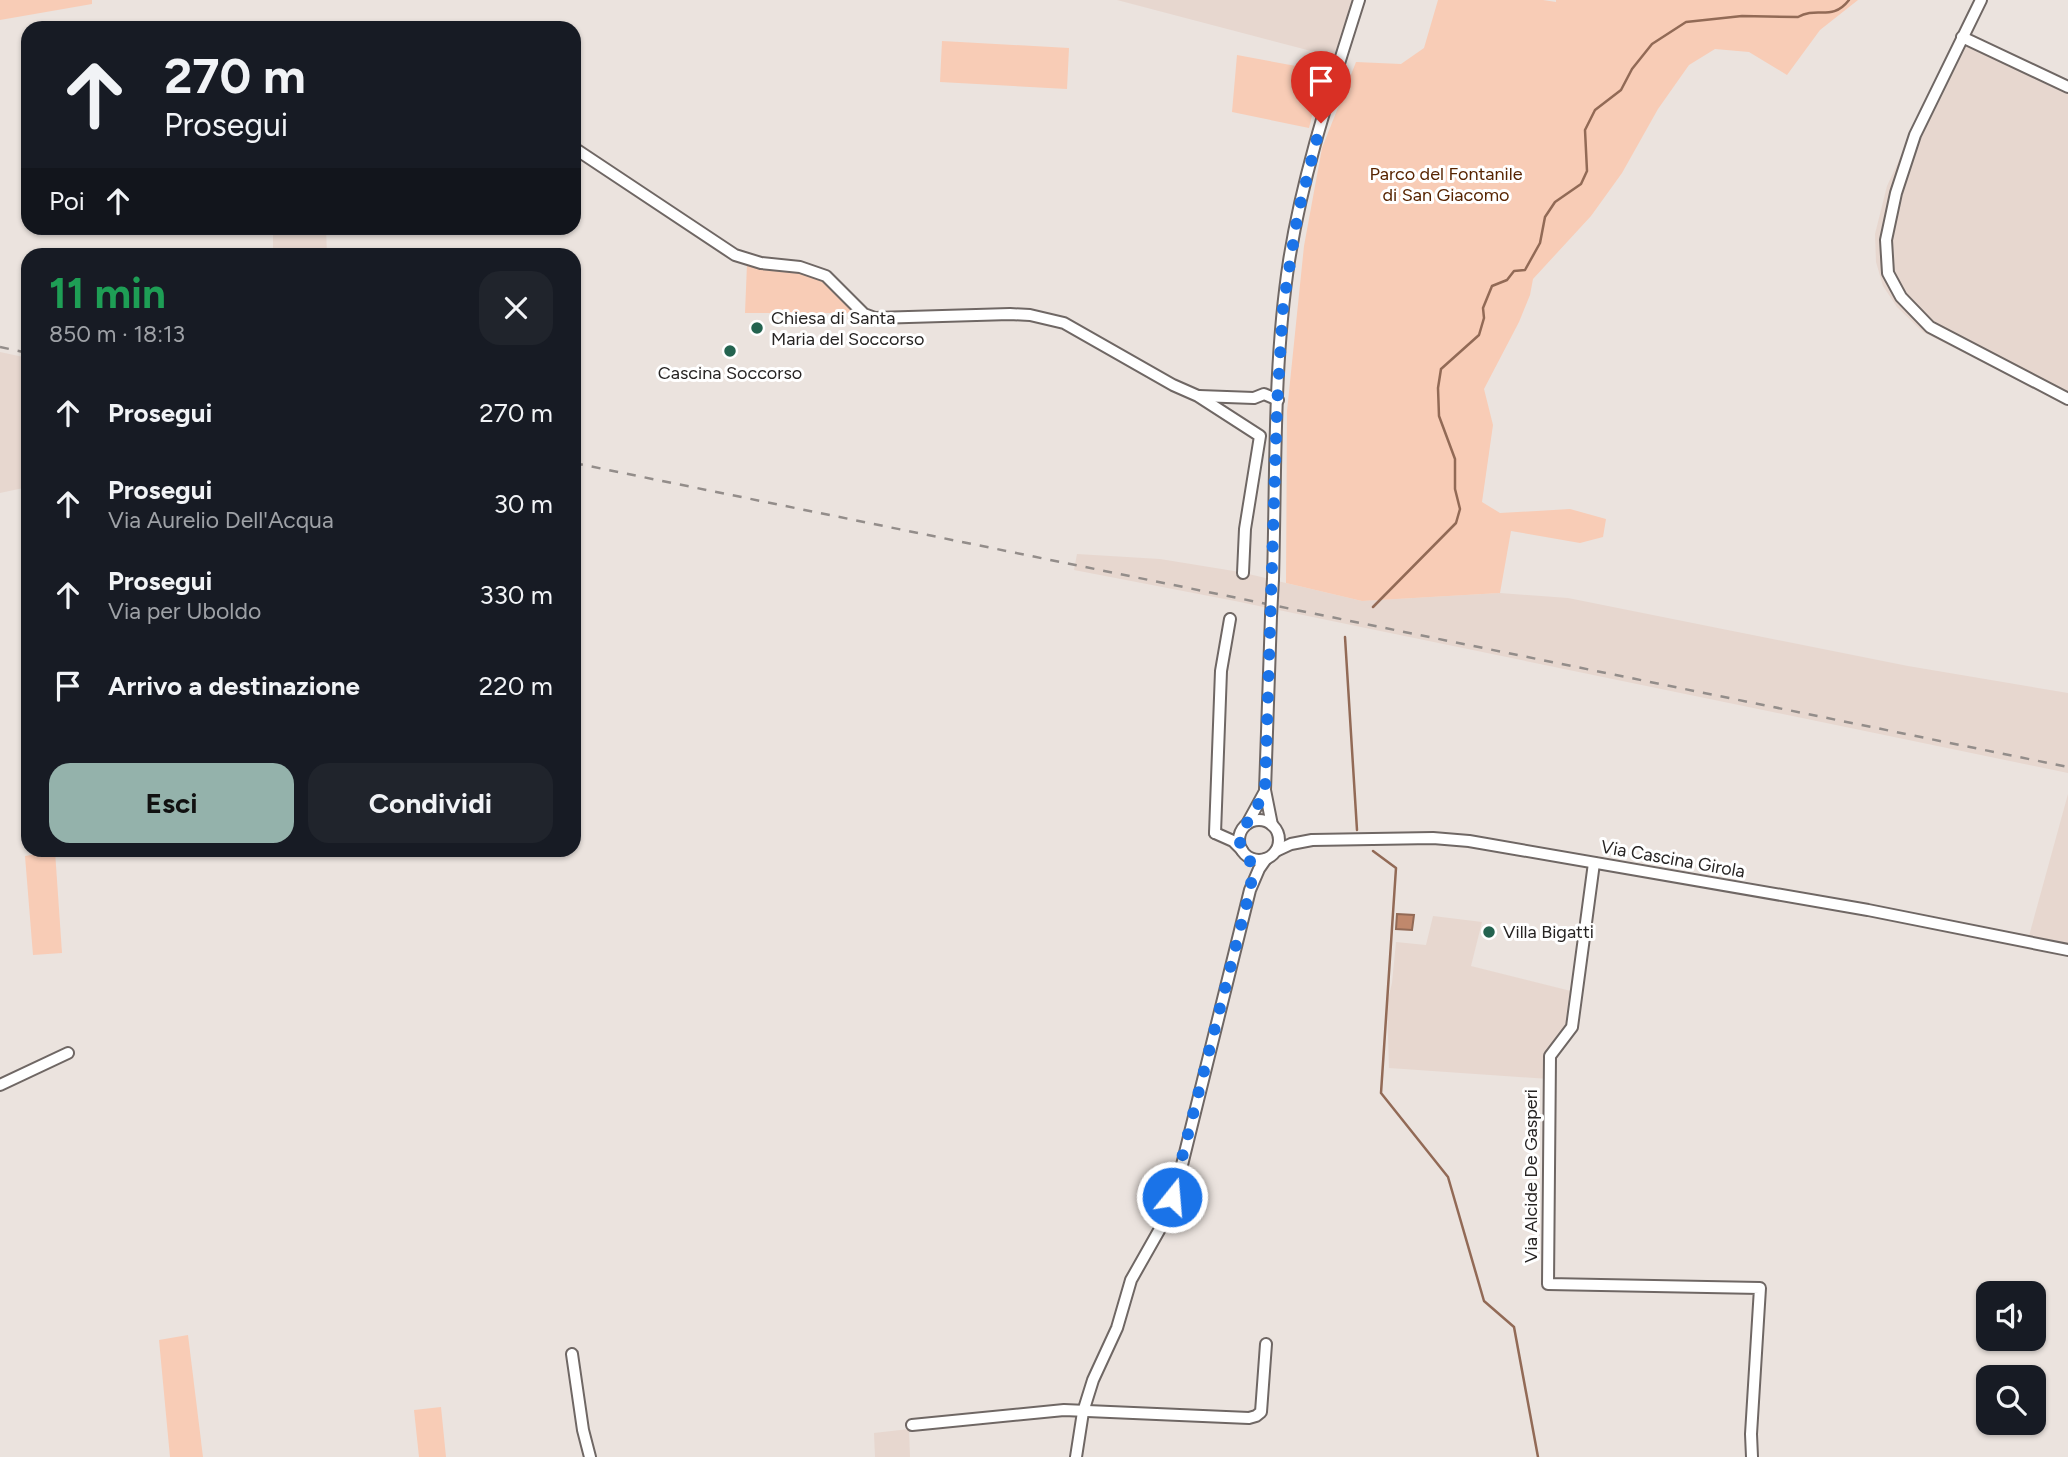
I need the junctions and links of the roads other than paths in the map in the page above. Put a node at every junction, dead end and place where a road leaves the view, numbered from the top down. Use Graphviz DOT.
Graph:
graph roads {
  1 [pos="1359,0"];
  2 [pos="1981,0"];
  3 [pos="1962,37"];
  4 [pos="2068,87"];
  5 [pos="581,153"];
  6 [pos="1198,396"];
  7 [pos="2068,399"];
  8 [pos="1278,400"];
  9 [pos="1243,573"];
  10 [pos="1230,619"];
  11 [pos="1265,790"];
  12 [pos="1245,826"];
  13 [pos="1274,827"];
  14 [pos="1215,833"];
  15 [pos="1312,840"];
  16 [pos="1276,851"];
  17 [pos="1245,853"];
  18 [pos="1266,859"];
  19 [pos="1594,863"];
  20 [pos="1250,890"];
  21 [pos="2068,950"];
  22 [pos="68,1053"];
  23 [pos="0,1085"];
  24 [pos="1266,1344"];
  25 [pos="572,1354"];
  26 [pos="1083,1412"];
  27 [pos="912,1425"];
  28 [pos="590,1457"];
  29 [pos="1076,1457"];
  30 [pos="1752,1457"];
  1 -- 8 [label="street"];
  2 -- 3 [label="street"];
  3 -- 4 [label="street"];
  3 -- 7 [label="street"];
  5 -- 6 [label="street"];
  6 -- 8 [label="street"];
  6 -- 9 [label="street"];
  8 -- 11 [label="street, bridge"];
  10 -- 14 [label="street"];
  11 -- 12 [label="street"];
  11 -- 13 [label="street"];
  12 -- 13 [label="street"];
  12 -- 14 [label="street"];
  12 -- 17 [label="street"];
  13 -- 15 [label="street, Via Cascina Girola"];
  13 -- 16 [label="street"];
  14 -- 17 [label="street"];
  15 -- 16 [label="street, Via Cascina Girola"];
  15 -- 19 [label="street, Via Cascina Girola"];
  16 -- 18 [label="street"];
  17 -- 18 [label="street"];
  17 -- 20 [label="street"];
  18 -- 20 [label="street"];
  19 -- 21 [label="street, Via Cascina Girola"];
  19 -- 30 [label="street, Via Alcide De Gasperi"];
  20 -- 26 [label="street"];
  22 -- 23 [label="street"];
  24 -- 26 [label="street"];
  25 -- 28 [label="street"];
  26 -- 27 [label="street"];
  26 -- 29 [label="street"];
}
